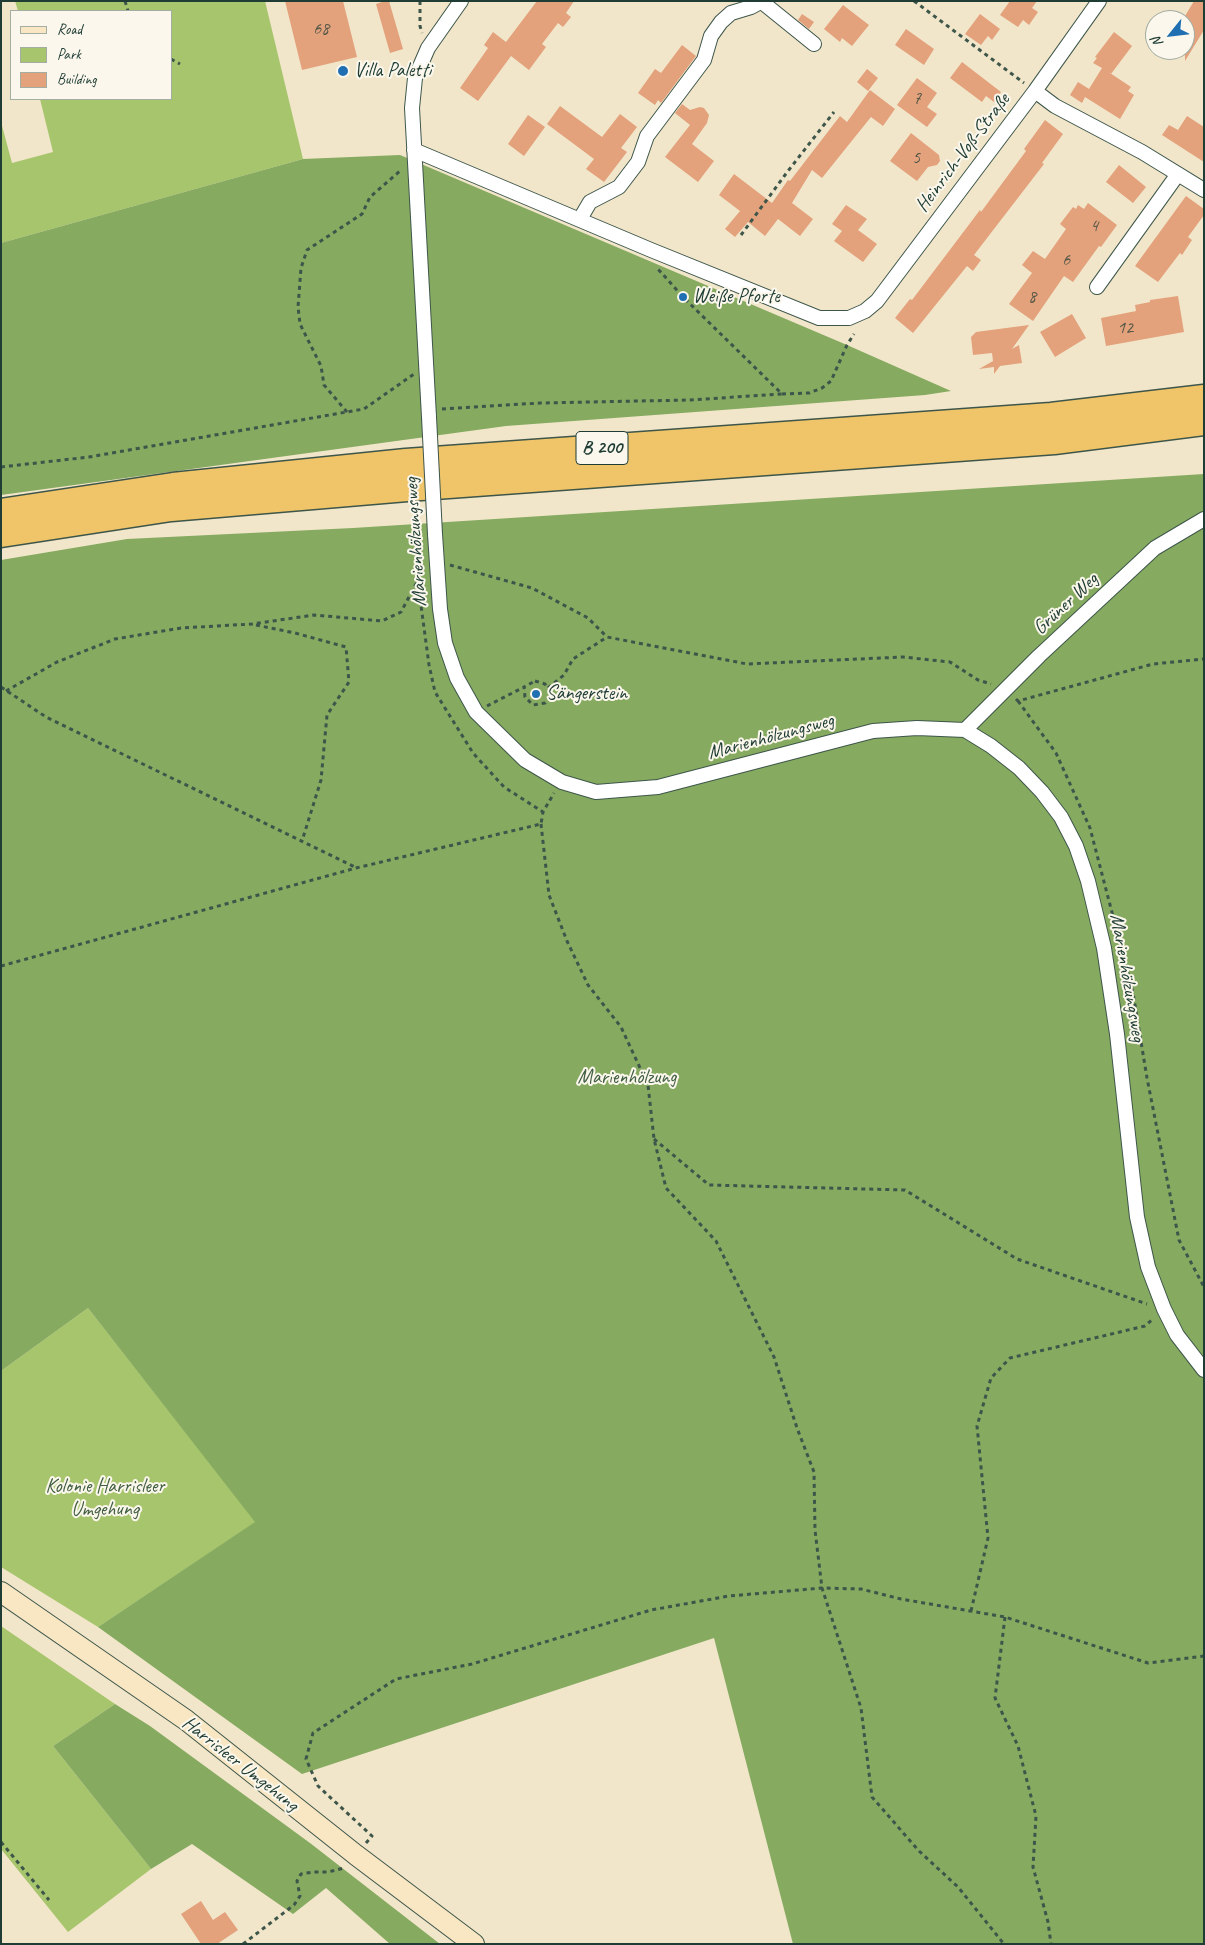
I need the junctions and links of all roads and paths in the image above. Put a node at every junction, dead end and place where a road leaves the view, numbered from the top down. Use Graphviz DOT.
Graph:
graph roads {
  1 [pos="420,1"];
  2 [pos="461,1"];
  3 [pos="914,1"];
  4 [pos="1099,1"];
  5 [pos="762,2"];
  6 [pos="814,44"];
  7 [pos="428,48"];
  8 [pos="172,60"];
  9 [pos="180,64"];
  10 [pos="1035,91"];
  11 [pos="834,112"];
  12 [pos="414,150"];
  13 [pos="400,171"];
  14 [pos="1178,174"];
  15 [pos="1204,190"];
  16 [pos="580,219"];
  17 [pos="741,235"];
  18 [pos="651,250"];
  19 [pos="1097,287"];
  20 [pos="854,334"];
  21 [pos="426,364"];
  22 [pos="782,394"];
  23 [pos="1204,398"];
  24 [pos="346,412"];
  25 [pos="429,414"];
  26 [pos="1204,422"];
  27 [pos="1,467"];
  28 [pos="1,512"];
  29 [pos="1204,519"];
  30 [pos="1,534"];
  31 [pos="438,569"];
  32 [pos="252,624"];
  33 [pos="607,637"];
  34 [pos="1204,659"];
  35 [pos="1,687"];
  36 [pos="524,687"];
  37 [pos="548,688"];
  38 [pos="1004,689"];
  39 [pos="6,691"];
  40 [pos="476,712"];
  41 [pos="965,730"];
  42 [pos="562,782"];
  43 [pos="541,824"];
  44 [pos="302,841"];
  45 [pos="356,868"];
  46 [pos="1,966"];
  47 [pos="654,1139"];
  48 [pos="1164,1309"];
  49 [pos="1204,1370"];
  50 [pos="822,1588"];
  51 [pos="1,1592"];
  52 [pos="971,1611"];
  53 [pos="1005,1617"];
  54 [pos="1204,1656"];
  55 [pos="1,1842"];
  56 [pos="356,1855"];
  57 [pos="49,1900"];
  58 [pos="243,1944"];
  59 [pos="474,1944"];
  60 [pos="1004,1944"];
  61 [pos="1051,1944"];
  1 -- 7 [label="path"];
  2 -- 7 [label="street, Marienhölzungsweg"];
  3 -- 10 [label="path"];
  4 -- 10 [label="street, Heinrich-Voß-Straße"];
  5 -- 6 [label="street"];
  5 -- 16 [label="street"];
  7 -- 12 [label="street, Marienhölzungsweg"];
  8 -- 9 [label="path"];
  10 -- 14 [label="street"];
  10 -- 18 [label="street, Heinrich-Voß-Straße"];
  11 -- 17 [label="path"];
  12 -- 16 [label="street"];
  12 -- 21 [label="street, Marienhölzungsweg"];
  13 -- 24 [label="path"];
  14 -- 15 [label="street"];
  14 -- 19 [label="street"];
  16 -- 18 [label="street"];
  18 -- 22 [label="path"];
  20 -- 22 [label="path"];
  21 -- 24 [label="path"];
  21 -- 25 [label="street, Marienhölzungsweg"];
  22 -- 25 [label="path"];
  23 -- 28 [label="highway, B 200"];
  24 -- 27 [label="path"];
  25 -- 31 [label="street, Marienhölzungsweg, bridge"];
  26 -- 30 [label="highway, B 200"];
  29 -- 38 [label="street, Grüner Weg"];
  31 -- 32 [label="path"];
  31 -- 33 [label="path"];
  31 -- 40 [label="street, Marienhölzungsweg"];
  32 -- 39 [label="path"];
  32 -- 44 [label="path"];
  33 -- 37 [label="path"];
  33 -- 38 [label="path"];
  34 -- 38 [label="path"];
  35 -- 39 [label="path"];
  36 -- 37 [label="path"];
  36 -- 37 [label="path"];
  36 -- 40 [label="path"];
  38 -- 41 [label="street, Grüner Weg"];
  39 -- 44 [label="path"];
  40 -- 42 [label="street, Marienhölzungsweg"];
  41 -- 42 [label="street, Marienhölzungsweg"];
  41 -- 48 [label="street, Marienhölzungsweg"];
  42 -- 43 [label="path"];
  43 -- 45 [label="path"];
  43 -- 47 [label="path"];
  44 -- 45 [label="path"];
  45 -- 46 [label="path"];
  47 -- 48 [label="path"];
  47 -- 50 [label="path"];
  48 -- 49 [label="street, Marienhölzungsweg"];
  48 -- 52 [label="path"];
  50 -- 52 [label="path"];
  50 -- 56 [label="path"];
  50 -- 60 [label="path"];
  51 -- 56 [label="main road, Harrisleer Umgehung"];
  52 -- 53 [label="path"];
  53 -- 54 [label="path"];
  53 -- 61 [label="path"];
  55 -- 57 [label="path"];
  56 -- 58 [label="path"];
  56 -- 59 [label="main road, Harrisleer Umgehung"];
}
